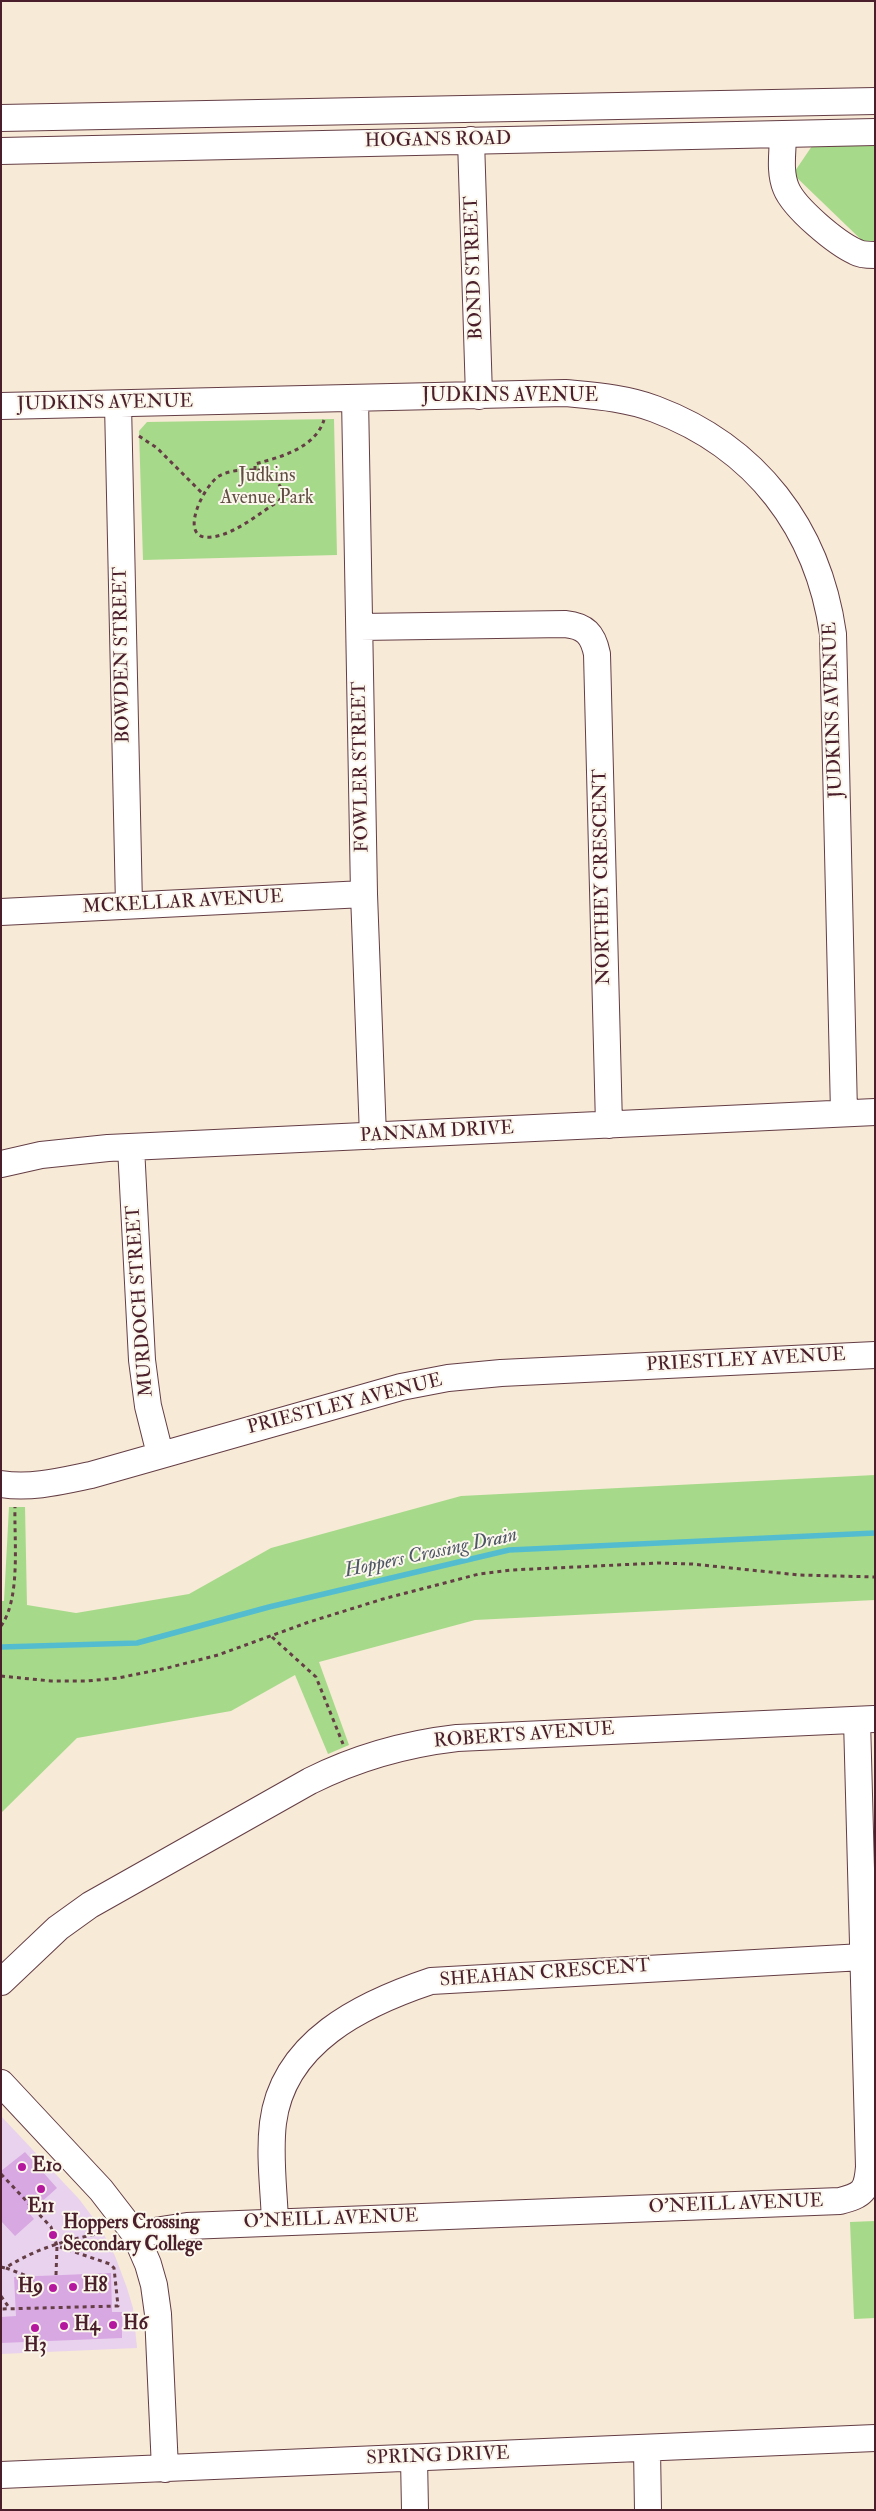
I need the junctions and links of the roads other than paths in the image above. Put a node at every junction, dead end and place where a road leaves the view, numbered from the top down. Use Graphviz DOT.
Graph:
graph roads {
  1 [pos="875,101"];
  2 [pos="1,118"];
  3 [pos="875,132"];
  4 [pos="783,134"];
  5 [pos="471,140"];
  6 [pos="1,151"];
  7 [pos="875,255"];
  8 [pos="479,396"];
  9 [pos="355,398"];
  10 [pos="118,404"];
  11 [pos="1,406"];
  12 [pos="360,627"];
  13 [pos="364,894"];
  14 [pos="129,905"];
  15 [pos="1,912"];
  16 [pos="875,1112"];
  17 [pos="844,1113"];
  18 [pos="609,1124"];
  19 [pos="373,1136"];
  20 [pos="131,1147"];
  21 [pos="1,1164"];
  22 [pos="875,1355"];
  23 [pos="160,1454"];
  24 [pos="8,1492"];
  25 [pos="866,1719"];
  26 [pos="863,1956"];
  27 [pos="1,1982"];
  28 [pos="1,2083"];
  29 [pos="275,2222"];
  30 [pos="135,2234"];
  31 [pos="875,2438"];
  32 [pos="646,2448"];
  33 [pos="414,2458"];
  34 [pos="166,2469"];
  35 [pos="1,2475"];
  36 [pos="415,2510"];
  37 [pos="648,2510"];
  1 -- 2 [label="street, HOGANS ROAD"];
  3 -- 4 [label="street, HOGANS ROAD"];
  4 -- 5 [label="street, HOGANS ROAD"];
  4 -- 7 [label="street"];
  5 -- 6 [label="street, HOGANS ROAD"];
  5 -- 8 [label="street, BOND STREET"];
  8 -- 9 [label="street, JUDKINS AVENUE"];
  8 -- 17 [label="street, JUDKINS AVENUE"];
  9 -- 10 [label="street, JUDKINS AVENUE"];
  9 -- 12 [label="street, FOWLER STREET"];
  10 -- 11 [label="street, JUDKINS AVENUE"];
  10 -- 14 [label="street, BOWDEN STREET"];
  12 -- 13 [label="street, FOWLER STREET"];
  12 -- 18 [label="street, NORTHEY CRESCENT"];
  13 -- 14 [label="street, MCKELLAR AVENUE"];
  13 -- 19 [label="street, FOWLER STREET"];
  14 -- 15 [label="street, MCKELLAR AVENUE"];
  16 -- 17 [label="street, PANNAM DRIVE"];
  17 -- 18 [label="street, PANNAM DRIVE"];
  18 -- 19 [label="street, PANNAM DRIVE"];
  19 -- 20 [label="street, PANNAM DRIVE"];
  20 -- 21 [label="street, PANNAM DRIVE"];
  20 -- 23 [label="street, MURDOCH STREET"];
  22 -- 23 [label="street, PRIESTLEY AVENUE"];
  23 -- 24 [label="street, PRIESTLEY AVENUE"];
  25 -- 26 [label="street, O'NEILL AVENUE"];
  25 -- 27 [label="street, ROBERTS AVENUE"];
  26 -- 29 [label="street, SHEAHAN CRESCENT"];
  26 -- 29 [label="street, O'NEILL AVENUE"];
  28 -- 30 [label="street"];
  29 -- 30 [label="street, O'NEILL AVENUE"];
  30 -- 34 [label="street"];
  31 -- 32 [label="street, SPRING DRIVE"];
  32 -- 33 [label="street, SPRING DRIVE"];
  32 -- 37 [label="street"];
  33 -- 34 [label="street, SPRING DRIVE"];
  33 -- 36 [label="street"];
  34 -- 35 [label="street, SPRING DRIVE"];
}
